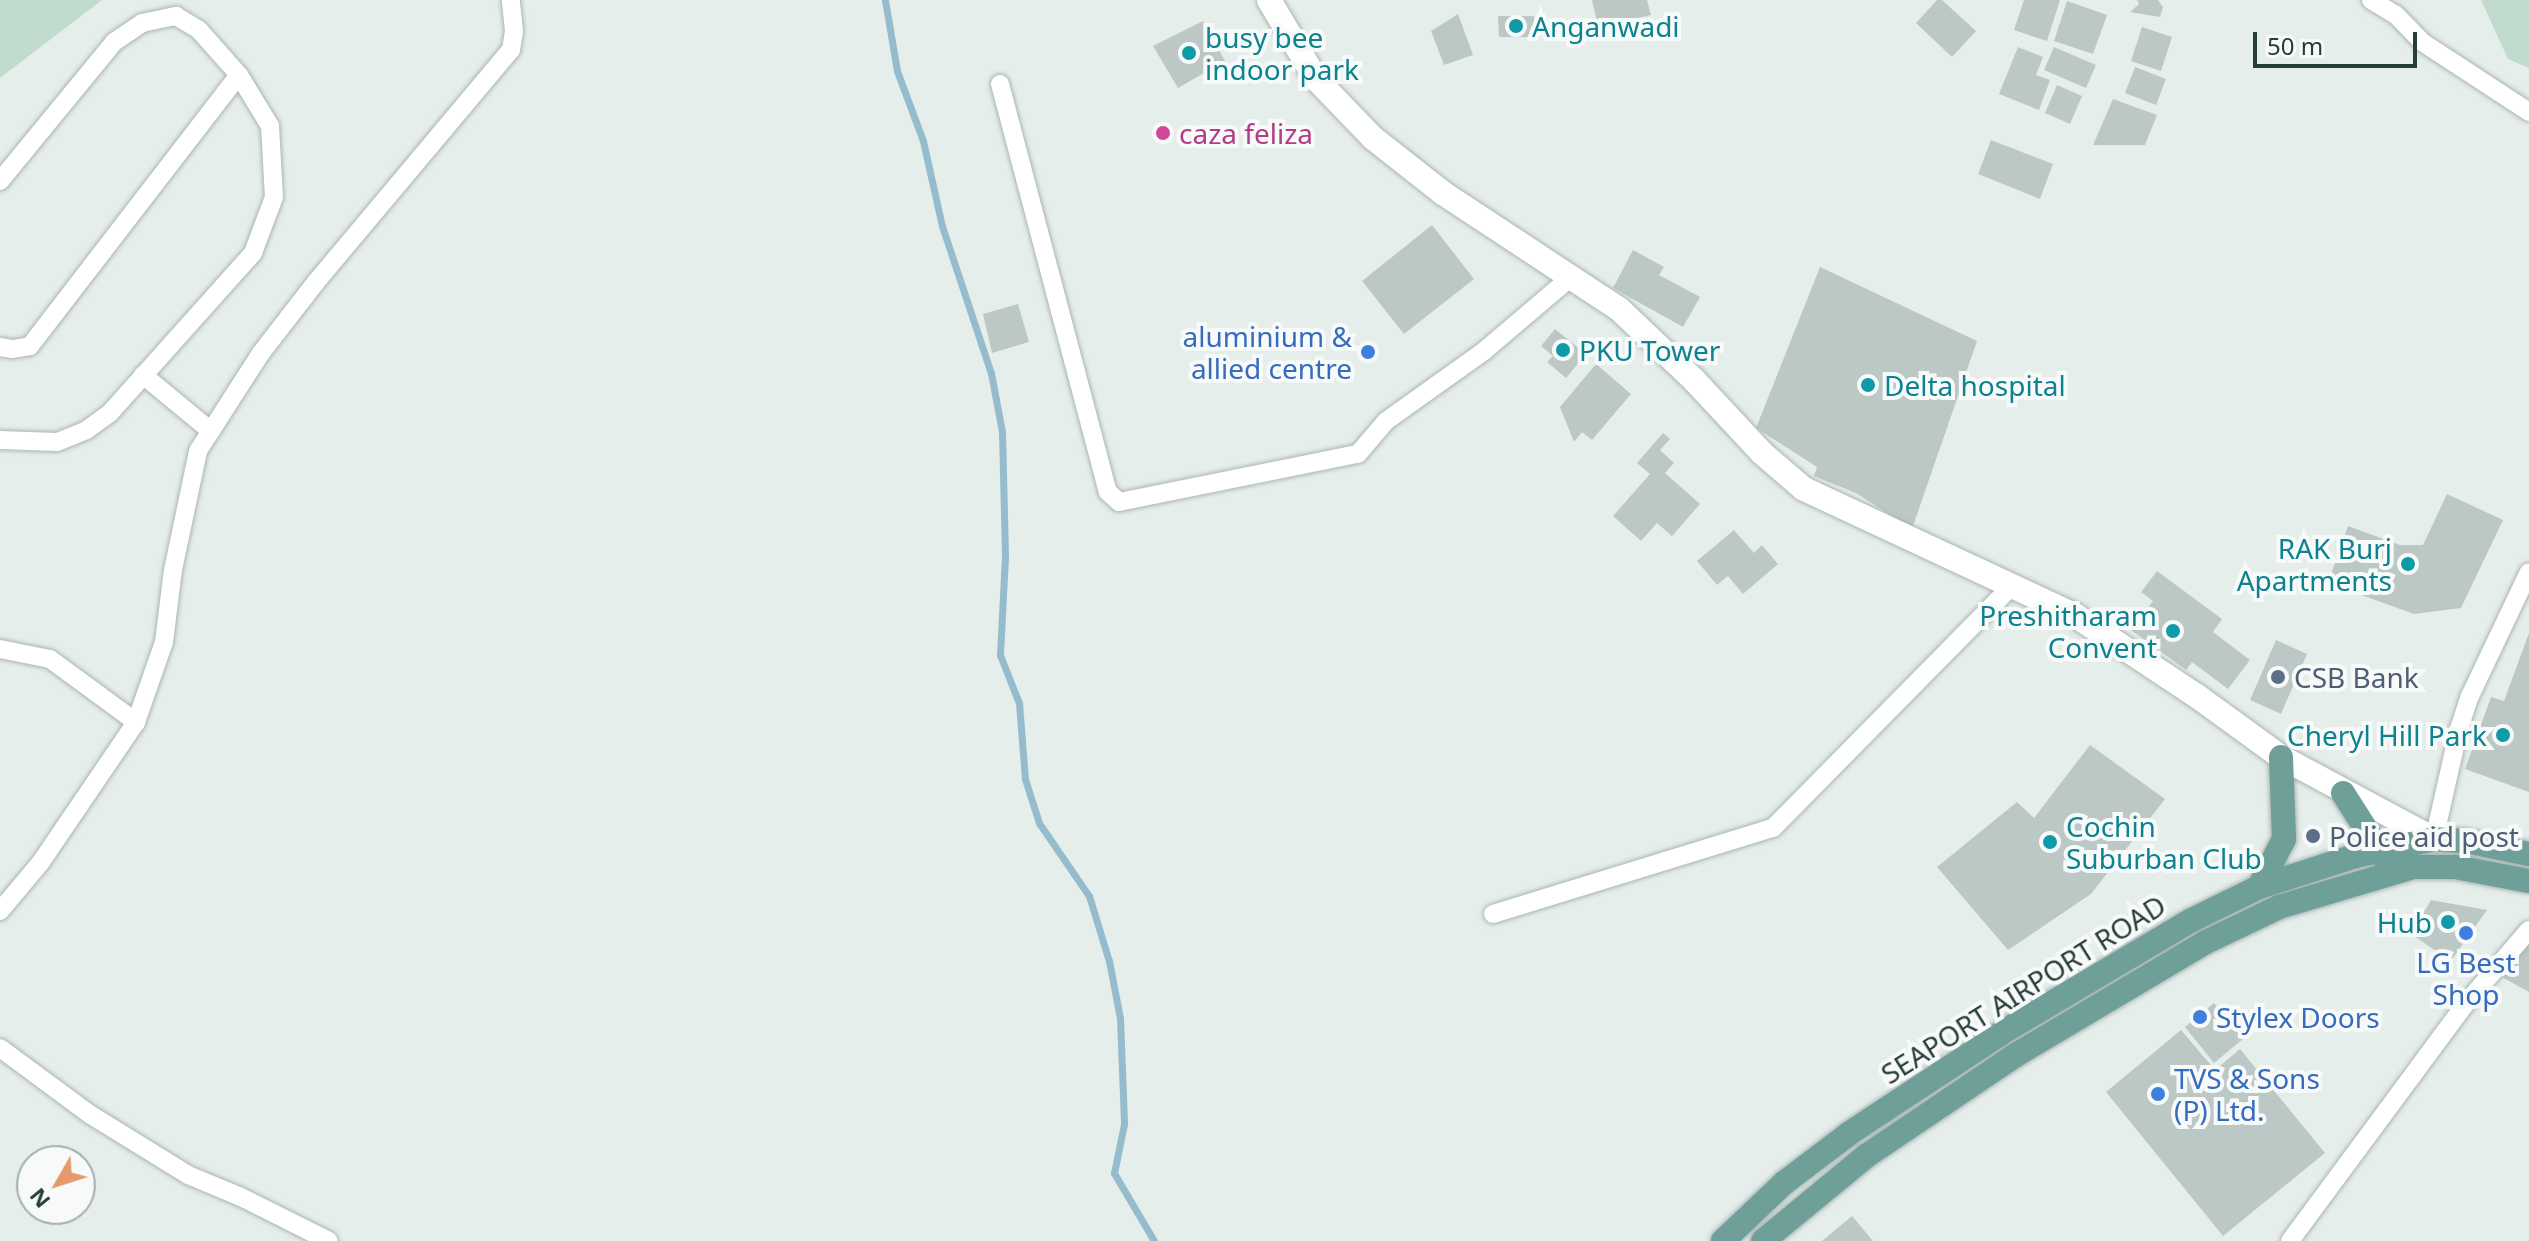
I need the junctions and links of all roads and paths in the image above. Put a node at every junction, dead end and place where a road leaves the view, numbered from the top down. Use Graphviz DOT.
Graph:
graph roads {
  1 [pos="511,0"];
  2 [pos="1269,0"];
  3 [pos="2371,0"];
  4 [pos="239,75"];
  5 [pos="1000,84"];
  6 [pos="2529,112"];
  7 [pos="0,181"];
  8 [pos="1571,277"];
  9 [pos="0,347"];
  10 [pos="143,375"];
  11 [pos="211,431"];
  12 [pos="0,440"];
  13 [pos="2529,572"];
  14 [pos="2013,585"];
  15 [pos="0,649"];
  16 [pos="136,722"];
  17 [pos="2281,757"];
  18 [pos="2343,793"];
  19 [pos="2434,839"];
  20 [pos="2529,854"];
  21 [pos="2386,861"];
  22 [pos="2440,866"];
  23 [pos="2529,881"];
  24 [pos="2259,887"];
  25 [pos="0,911"];
  26 [pos="1493,914"];
  27 [pos="2529,930"];
  28 [pos="4,1058"];
  29 [pos="329,1241"];
  30 [pos="1723,1241"];
  31 [pos="1763,1241"];
  32 [pos="2290,1241"];
  1 -- 11 [label="street"];
  2 -- 8 [label="main road"];
  3 -- 6 [label="street"];
  4 -- 7 [label="street"];
  4 -- 9 [label="street"];
  4 -- 10 [label="street"];
  5 -- 8 [label="street"];
  8 -- 14 [label="main road"];
  10 -- 11 [label="street"];
  10 -- 12 [label="street"];
  11 -- 16 [label="street"];
  13 -- 19 [label="street"];
  14 -- 17 [label="main road"];
  14 -- 26 [label="street"];
  15 -- 16 [label="street"];
  16 -- 25 [label="street"];
  17 -- 18 [label="main road"];
  17 -- 24 [label="main road"];
  18 -- 19 [label="main road"];
  18 -- 21 [label="main road"];
  19 -- 20 [label="main road, SEAPORT AIRPORT ROAD"];
  19 -- 21 [label="main road, SEAPORT AIRPORT ROAD"];
  19 -- 22 [label="main road"];
  21 -- 22 [label="main road, SEAPORT AIRPORT ROAD"];
  21 -- 24 [label="main road, SEAPORT AIRPORT ROAD"];
  21 -- 31 [label="main road, SEAPORT AIRPORT ROAD"];
  22 -- 23 [label="main road, SEAPORT AIRPORT ROAD"];
  24 -- 30 [label="main road, SEAPORT AIRPORT ROAD"];
  27 -- 32 [label="street"];
  28 -- 29 [label="street"];
}
